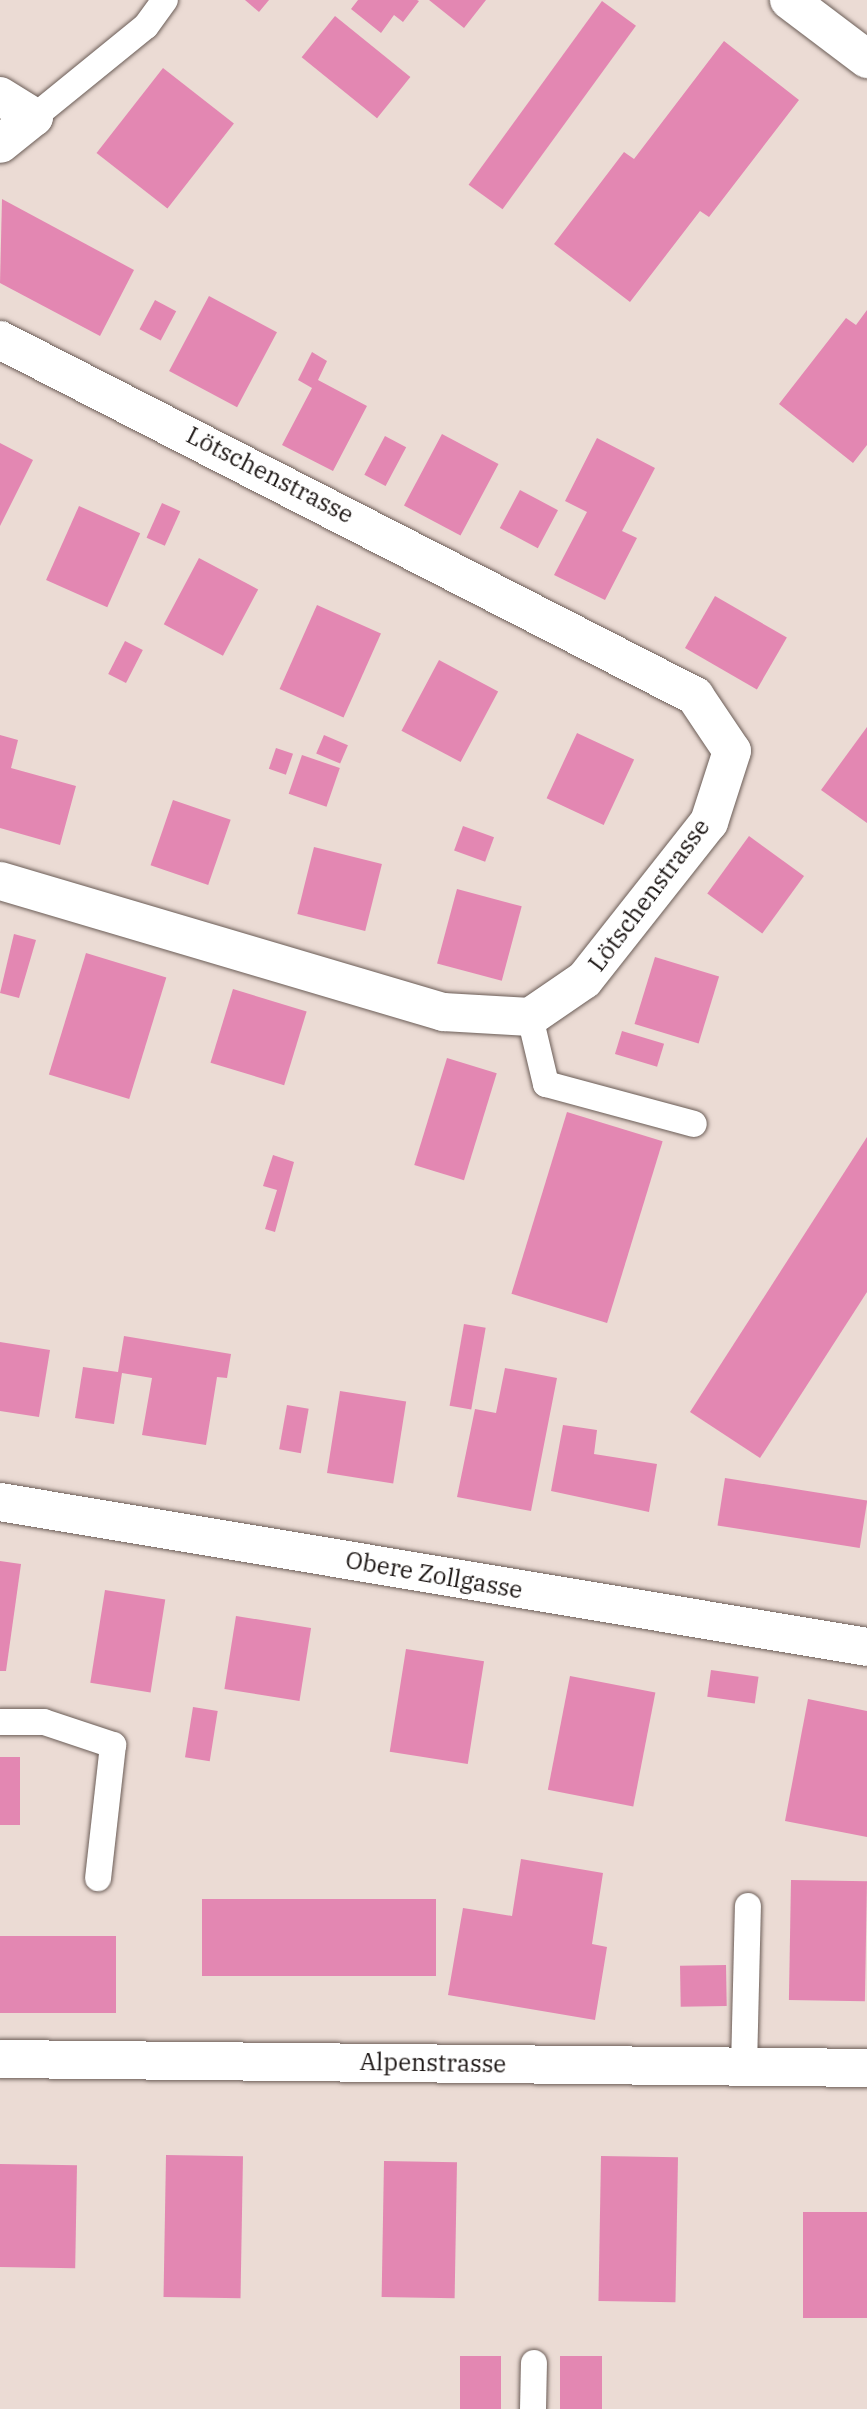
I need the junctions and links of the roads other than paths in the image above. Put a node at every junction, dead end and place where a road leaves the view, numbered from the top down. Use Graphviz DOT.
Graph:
graph roads {
  1 [pos="165,0"];
  2 [pos="789,0"];
  3 [pos="867,59"];
  4 [pos="0,96"];
  5 [pos="34,117"];
  6 [pos="0,144"];
  7 [pos="0,340"];
  8 [pos="0,881"];
  9 [pos="530,1017"];
  10 [pos="694,1124"];
  11 [pos="0,1502"];
  12 [pos="867,1647"];
  13 [pos="0,1722"];
  14 [pos="98,1878"];
  15 [pos="748,1906"];
  16 [pos="0,2059"];
  17 [pos="744,2067"];
  18 [pos="867,2068"];
  19 [pos="534,2363"];
  20 [pos="533,2409"];
  1 -- 5 [label="lane"];
  2 -- 3 [label="street"];
  4 -- 5 [label="street"];
  5 -- 6 [label="street"];
  7 -- 9 [label="street, Lötschenstrasse"];
  8 -- 9 [label="street"];
  9 -- 10 [label="lane"];
  11 -- 12 [label="street, Obere Zollgasse"];
  13 -- 14 [label="lane"];
  15 -- 17 [label="lane"];
  16 -- 17 [label="street, Alpenstrasse"];
  17 -- 18 [label="street, Alpenstrasse"];
  19 -- 20 [label="lane"];
}
